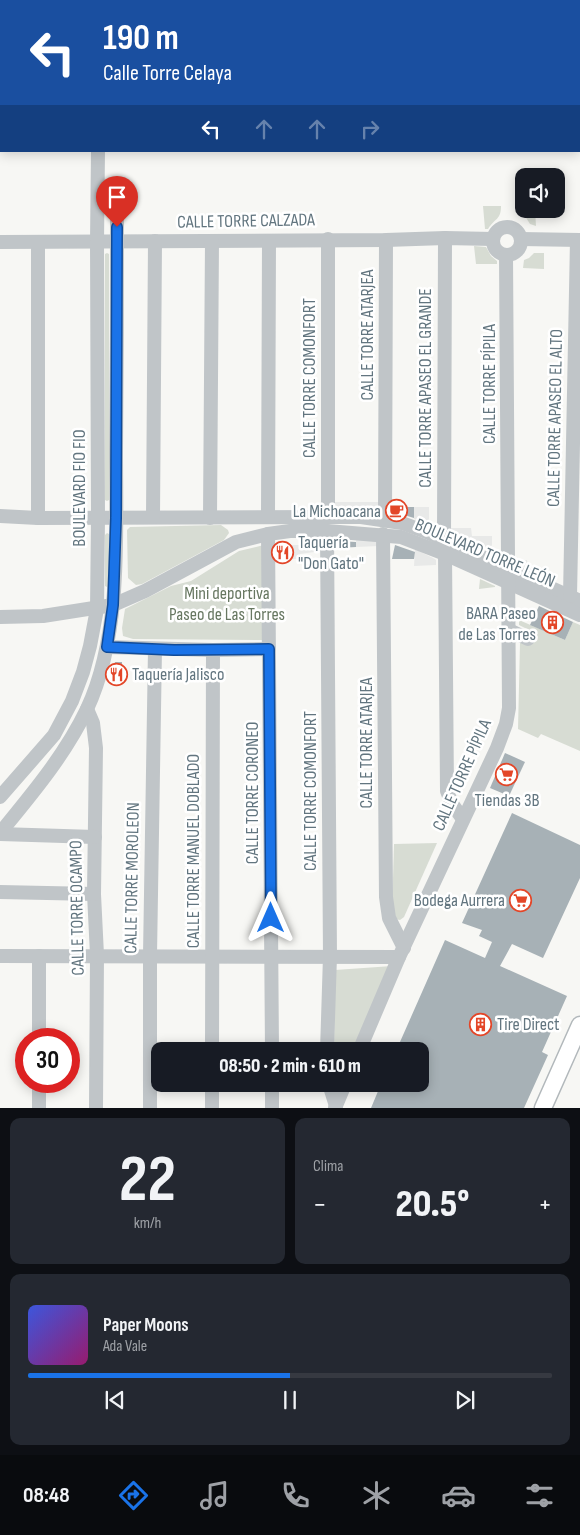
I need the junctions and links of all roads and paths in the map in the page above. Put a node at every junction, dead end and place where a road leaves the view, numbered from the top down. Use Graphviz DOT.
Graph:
graph roads {
  1 [pos="98,152"];
  2 [pos="117,213"];
  3 [pos="445,238"];
  4 [pos="328,239"];
  5 [pos="493,239"];
  6 [pos="521,239"];
  7 [pos="269,240"];
  8 [pos="386,240"];
  9 [pos="578,240"];
  10 [pos="155,241"];
  11 [pos="212,241"];
  12 [pos="0,242"];
  13 [pos="38,242"];
  14 [pos="97,242"];
  15 [pos="117,242"];
  16 [pos="506,255"];
  17 [pos="0,516"];
  18 [pos="154,517"];
  19 [pos="268,517"];
  20 [pos="328,517"];
  21 [pos="38,518"];
  22 [pos="98,518"];
  23 [pos="116,518"];
  24 [pos="210,518"];
  25 [pos="235,518"];
  26 [pos="385,519"];
  27 [pos="327,531"];
  28 [pos="268,534"];
  29 [pos="383,534"];
  30 [pos="444,539"];
  31 [pos="236,542"];
  32 [pos="445,554"];
  33 [pos="508,576"];
  34 [pos="575,598"];
  35 [pos="113,605"];
  36 [pos="97,609"];
  37 [pos="580,615"];
  38 [pos="0,617"];
  39 [pos="509,630"];
  40 [pos="528,639"];
  41 [pos="107,647"];
  42 [pos="155,649"];
  43 [pos="269,649"];
  44 [pos="213,650"];
  45 [pos="87,709"];
  46 [pos="0,797"];
  47 [pos="463,819"];
  48 [pos="0,834"];
  49 [pos="95,837"];
  50 [pos="0,892"];
  51 [pos="94,894"];
  52 [pos="402,953"];
  53 [pos="97,955"];
  54 [pos="0,956"];
  55 [pos="40,956"];
  56 [pos="150,956"];
  57 [pos="330,956"];
  58 [pos="212,957"];
  59 [pos="272,957"];
  60 [pos="580,1024"];
  61 [pos="39,1028"];
  62 [pos="212,1042"];
  63 [pos="272,1042"];
  64 [pos="328,1042"];
  65 [pos="363,1042"];
  66 [pos="212,1092"];
  67 [pos="272,1092"];
  68 [pos="331,1092"];
  69 [pos="342,1092"];
  70 [pos="39,1093"];
  71 [pos="336,1107"];
  72 [pos="39,1108"];
  73 [pos="96,1108"];
  74 [pos="150,1108"];
  75 [pos="212,1108"];
  76 [pos="272,1108"];
  77 [pos="543,1108"];
  1 -- 14 [label="street, BOULEVARD FIO FIO"];
  2 -- 15 [label="street, BOULEVARD FIO FIO"];
  3 -- 5 [label="street, CALLE TORRE CALZADA"];
  3 -- 8 [label="street, CALLE TORRE CALZADA"];
  3 -- 30 [label="street, CALLE TORRE APASEO EL GRANDE"];
  4 -- 7 [label="street, CALLE TORRE CALZADA"];
  4 -- 8 [label="street, CALLE TORRE CALZADA"];
  4 -- 20 [label="street, CALLE TORRE COMONFORT"];
  5 -- 6 [label="street"];
  5 -- 16 [label="street"];
  6 -- 9 [label="street"];
  6 -- 16 [label="street"];
  7 -- 11 [label="street, CALLE TORRE CALZADA"];
  7 -- 19 [label="street"];
  8 -- 26 [label="street, CALLE TORRE ATARJEA"];
  9 -- 34 [label="street, CALLE TORRE APASEO EL ALTO"];
  10 -- 11 [label="street, CALLE TORRE CALZADA"];
  10 -- 15 [label="street, CALLE TORRE CALZADA"];
  10 -- 18 [label="street"];
  11 -- 24 [label="street"];
  12 -- 13 [label="street, CALLE TORRE CALZADA"];
  13 -- 14 [label="street, CALLE TORRE CALZADA"];
  13 -- 21 [label="street"];
  14 -- 15 [label="street, CALLE TORRE CALZADA"];
  14 -- 22 [label="street, BOULEVARD FIO FIO"];
  15 -- 23 [label="street, BOULEVARD FIO FIO"];
  16 -- 33 [label="street, CALLE TORRE PÍPILA"];
  17 -- 21 [label="street, BOULEVARD TORRE LEÓN"];
  18 -- 23 [label="street, BOULEVARD TORRE LEÓN"];
  18 -- 24 [label="street, BOULEVARD TORRE LEÓN"];
  19 -- 20 [label="street, BOULEVARD TORRE LEÓN"];
  19 -- 25 [label="street, BOULEVARD TORRE LEÓN"];
  20 -- 26 [label="street, BOULEVARD TORRE LEÓN"];
  21 -- 22 [label="street, BOULEVARD TORRE LEÓN"];
  22 -- 23 [label="street, BOULEVARD TORRE LEÓN"];
  22 -- 36 [label="street, BOULEVARD FIO FIO"];
  23 -- 35 [label="street, BOULEVARD FIO FIO"];
  24 -- 25 [label="street, BOULEVARD TORRE LEÓN"];
  25 -- 31 [label="street"];
  26 -- 30 [label="street, BOULEVARD TORRE LEÓN"];
  27 -- 28 [label="street, BOULEVARD TORRE LEÓN"];
  27 -- 29 [label="street, BOULEVARD TORRE LEÓN"];
  27 -- 57 [label="street, CALLE TORRE COMONFORT"];
  28 -- 31 [label="street, BOULEVARD TORRE LEÓN"];
  28 -- 43 [label="street, CALLE TORRE CORONEO"];
  29 -- 32 [label="street, BOULEVARD TORRE LEÓN"];
  29 -- 52 [label="street, CALLE TORRE ATARJEA"];
  30 -- 33 [label="street, BOULEVARD TORRE LEÓN"];
  31 -- 35 [label="street, BOULEVARD TORRE LEÓN"];
  32 -- 33 [label="street, BOULEVARD TORRE LEÓN"];
  32 -- 47 [label="street"];
  33 -- 34 [label="street, BOULEVARD TORRE LEÓN"];
  33 -- 37 [label="street, BOULEVARD TORRE LEÓN"];
  33 -- 39 [label="street, CALLE TORRE PÍPILA"];
  35 -- 36 [label="street, BOULEVARD TORRE LEÓN"];
  35 -- 41 [label="street, BOULEVARD FIO FIO"];
  36 -- 38 [label="street, BOULEVARD TORRE LEÓN"];
  36 -- 46 [label="street, BOULEVARD FIO FIO"];
  39 -- 40 [label="street"];
  39 -- 47 [label="street, CALLE TORRE PÍPILA"];
  41 -- 42 [label="street"];
  41 -- 45 [label="street, BOULEVARD FIO FIO"];
  42 -- 44 [label="street"];
  42 -- 56 [label="street, CALLE TORRE MOROLEON"];
  43 -- 44 [label="street"];
  43 -- 59 [label="street, CALLE TORRE CORONEO"];
  44 -- 58 [label="street, CALLE TORRE MANUEL DOBLADO"];
  45 -- 48 [label="street, BOULEVARD FIO FIO"];
  45 -- 49 [label="street, CALLE TORRE OCAMPO"];
  47 -- 52 [label="street, CALLE TORRE PÍPILA"];
  48 -- 49 [label="street"];
  49 -- 51 [label="street, CALLE TORRE OCAMPO"];
  50 -- 51 [label="street"];
  51 -- 53 [label="street, CALLE TORRE OCAMPO"];
  52 -- 57 [label="street"];
  52 -- 65 [label="street, CALLE TORRE PÍPILA"];
  53 -- 55 [label="street"];
  53 -- 56 [label="street"];
  53 -- 73 [label="street, CALLE TORRE OCAMPO"];
  54 -- 55 [label="street"];
  55 -- 61 [label="street"];
  56 -- 58 [label="street"];
  56 -- 74 [label="street, CALLE TORRE MOROLEON"];
  57 -- 59 [label="street"];
  57 -- 64 [label="street, CALLE TORRE COMONFORT"];
  58 -- 59 [label="street"];
  58 -- 62 [label="street, CALLE TORRE MANUEL DOBLADO"];
  59 -- 63 [label="street, CALLE TORRE CORONEO"];
  60 -- 77 [label="main road"];
  66 -- 75 [label="street"];
  67 -- 76 [label="street"];
  68 -- 71 [label="street"];
  69 -- 71 [label="street"];
  70 -- 72 [label="street"];
}
